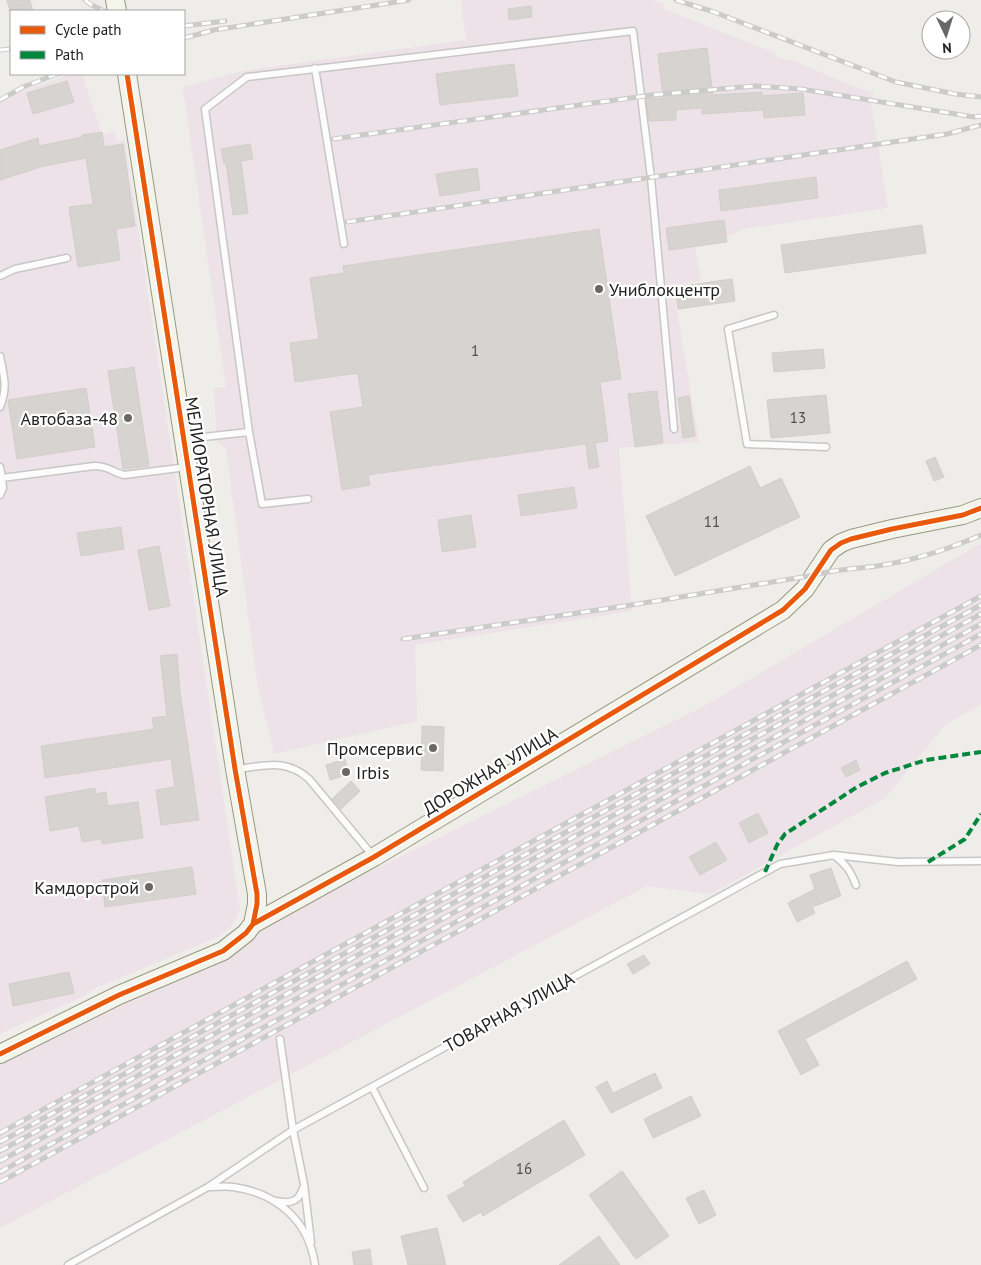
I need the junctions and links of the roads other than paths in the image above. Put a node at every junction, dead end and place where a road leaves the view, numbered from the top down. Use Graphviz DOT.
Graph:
graph roads {
  1 [pos="315,68"];
  2 [pos="128,75"];
  3 [pos="344,244"];
  4 [pos="67,258"];
  5 [pos="0,276"];
  6 [pos="774,315"];
  7 [pos="0,356"];
  8 [pos="0,407"];
  9 [pos="674,429"];
  10 [pos="249,432"];
  11 [pos="184,439"];
  12 [pos="826,447"];
  13 [pos="0,466"];
  14 [pos="188,467"];
  15 [pos="2,478"];
  16 [pos="0,496"];
  17 [pos="308,500"];
  18 [pos="981,508"];
  19 [pos="235,769"];
  20 [pos="834,855"];
  21 [pos="374,857"];
  22 [pos="981,861"];
  23 [pos="856,885"];
  24 [pos="253,924"];
  25 [pos="280,1039"];
  26 [pos="0,1054"];
  27 [pos="372,1087"];
  28 [pos="293,1130"];
  29 [pos="304,1184"];
  30 [pos="208,1187"];
  31 [pos="424,1188"];
  32 [pos="274,1201"];
  33 [pos="310,1242"];
  34 [pos="68,1265"];
  35 [pos="315,1265"];
  1 -- 3 [label="lane"];
  1 -- 9 [label="lane"];
  1 -- 10 [label="lane"];
  2 -- 11 [label="street, МЕЛИОРАТОРНАЯ УЛИЦА"];
  4 -- 5 [label="lane"];
  6 -- 12 [label="lane"];
  7 -- 8 [label="lane"];
  10 -- 11 [label="lane"];
  10 -- 17 [label="lane"];
  11 -- 14 [label="street, МЕЛИОРАТОРНАЯ УЛИЦА"];
  13 -- 15 [label="lane"];
  14 -- 15 [label="lane"];
  14 -- 19 [label="street, МЕЛИОРАТОРНАЯ УЛИЦА"];
  15 -- 16 [label="lane"];
  18 -- 21 [label="street, ДОРОЖНАЯ УЛИЦА"];
  19 -- 21 [label="lane"];
  19 -- 24 [label="street, МЕЛИОРАТОРНАЯ УЛИЦА"];
  20 -- 22 [label="lane, ТОВАРНАЯ УЛИЦА"];
  20 -- 23 [label="lane"];
  20 -- 27 [label="lane, ТОВАРНАЯ УЛИЦА"];
  21 -- 24 [label="street, ДОРОЖНАЯ УЛИЦА"];
  24 -- 26 [label="street, ДОРОЖНАЯ УЛИЦА"];
  25 -- 28 [label="lane"];
  27 -- 28 [label="lane, ТОВАРНАЯ УЛИЦА"];
  27 -- 31 [label="lane"];
  28 -- 29 [label="lane"];
  28 -- 30 [label="lane, ТОВАРНАЯ УЛИЦА"];
  29 -- 32 [label="lane"];
  29 -- 33 [label="lane"];
  30 -- 32 [label="lane"];
  30 -- 34 [label="lane, ТОВАРНАЯ УЛИЦА"];
  32 -- 33 [label="lane"];
  33 -- 35 [label="lane"];
}
